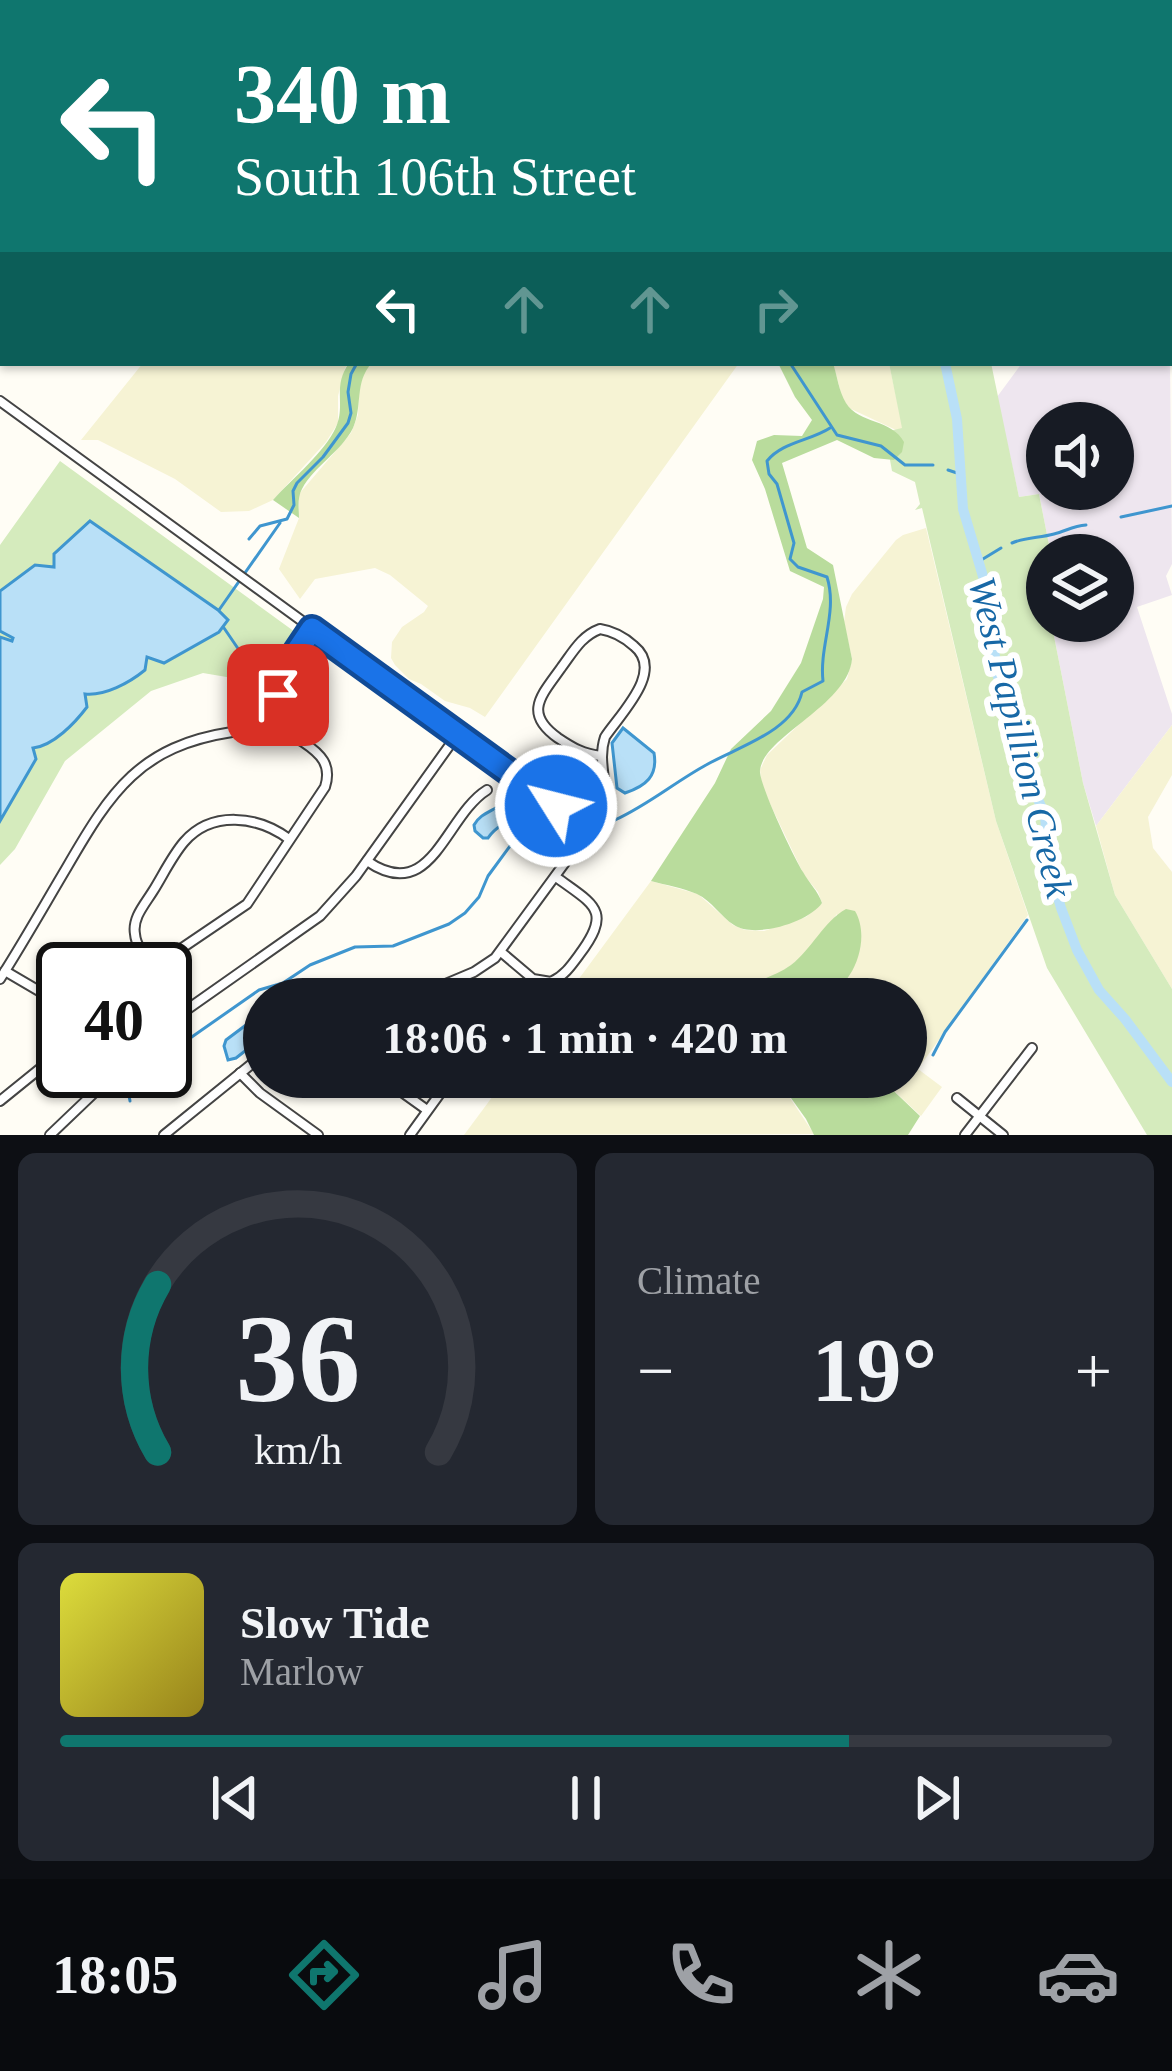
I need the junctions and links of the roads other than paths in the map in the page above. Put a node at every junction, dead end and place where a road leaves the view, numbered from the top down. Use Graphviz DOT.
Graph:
graph roads {
  1 [pos="0,401"];
  2 [pos="312,629"];
  3 [pos="275,728"];
  4 [pos="457,735"];
  5 [pos="601,756"];
  6 [pos="487,790"];
  7 [pos="589,830"];
  8 [pos="289,839"];
  9 [pos="367,860"];
  10 [pos="556,878"];
  11 [pos="137,942"];
  12 [pos="191,942"];
  13 [pos="500,952"];
  14 [pos="3,975"];
  15 [pos="462,978"];
  16 [pos="36,992"];
  17 [pos="192,1005"];
  18 [pos="1032,1048"];
  19 [pos="243,1070"];
  20 [pos="36,1072"];
  21 [pos="240,1072"];
  22 [pos="89,1098"];
  23 [pos="410,1098"];
  24 [pos="436,1098"];
  25 [pos="957,1098"];
  26 [pos="0,1101"];
  27 [pos="427,1110"];
  28 [pos="979,1115"];
  29 [pos="60,1126"];
  30 [pos="171,1133"];
  31 [pos="50,1135"];
  32 [pos="69,1135"];
  33 [pos="317,1135"];
  34 [pos="410,1135"];
  35 [pos="964,1135"];
  36 [pos="1003,1135"];
  1 -- 2 [label="street"];
  2 -- 3 [label="street"];
  2 -- 4 [label="street"];
  3 -- 8 [label="street"];
  3 -- 14 [label="street"];
  4 -- 7 [label="street"];
  4 -- 9 [label="street"];
  5 -- 5 [label="street"];
  5 -- 7 [label="street"];
  6 -- 9 [label="street"];
  7 -- 10 [label="street"];
  8 -- 11 [label="street"];
  8 -- 12 [label="street"];
  9 -- 17 [label="street"];
  10 -- 13 [label="street"];
  10 -- 13 [label="street"];
  13 -- 15 [label="street"];
  14 -- 16 [label="street"];
  18 -- 28 [label="street"];
  19 -- 21 [label="street"];
  20 -- 26 [label="street"];
  21 -- 30 [label="street"];
  21 -- 33 [label="street"];
  22 -- 29 [label="street"];
  23 -- 27 [label="street"];
  24 -- 27 [label="street"];
  25 -- 28 [label="street"];
  27 -- 34 [label="street"];
  28 -- 35 [label="street"];
  28 -- 36 [label="street"];
  29 -- 31 [label="street"];
  29 -- 32 [label="street"];
}
